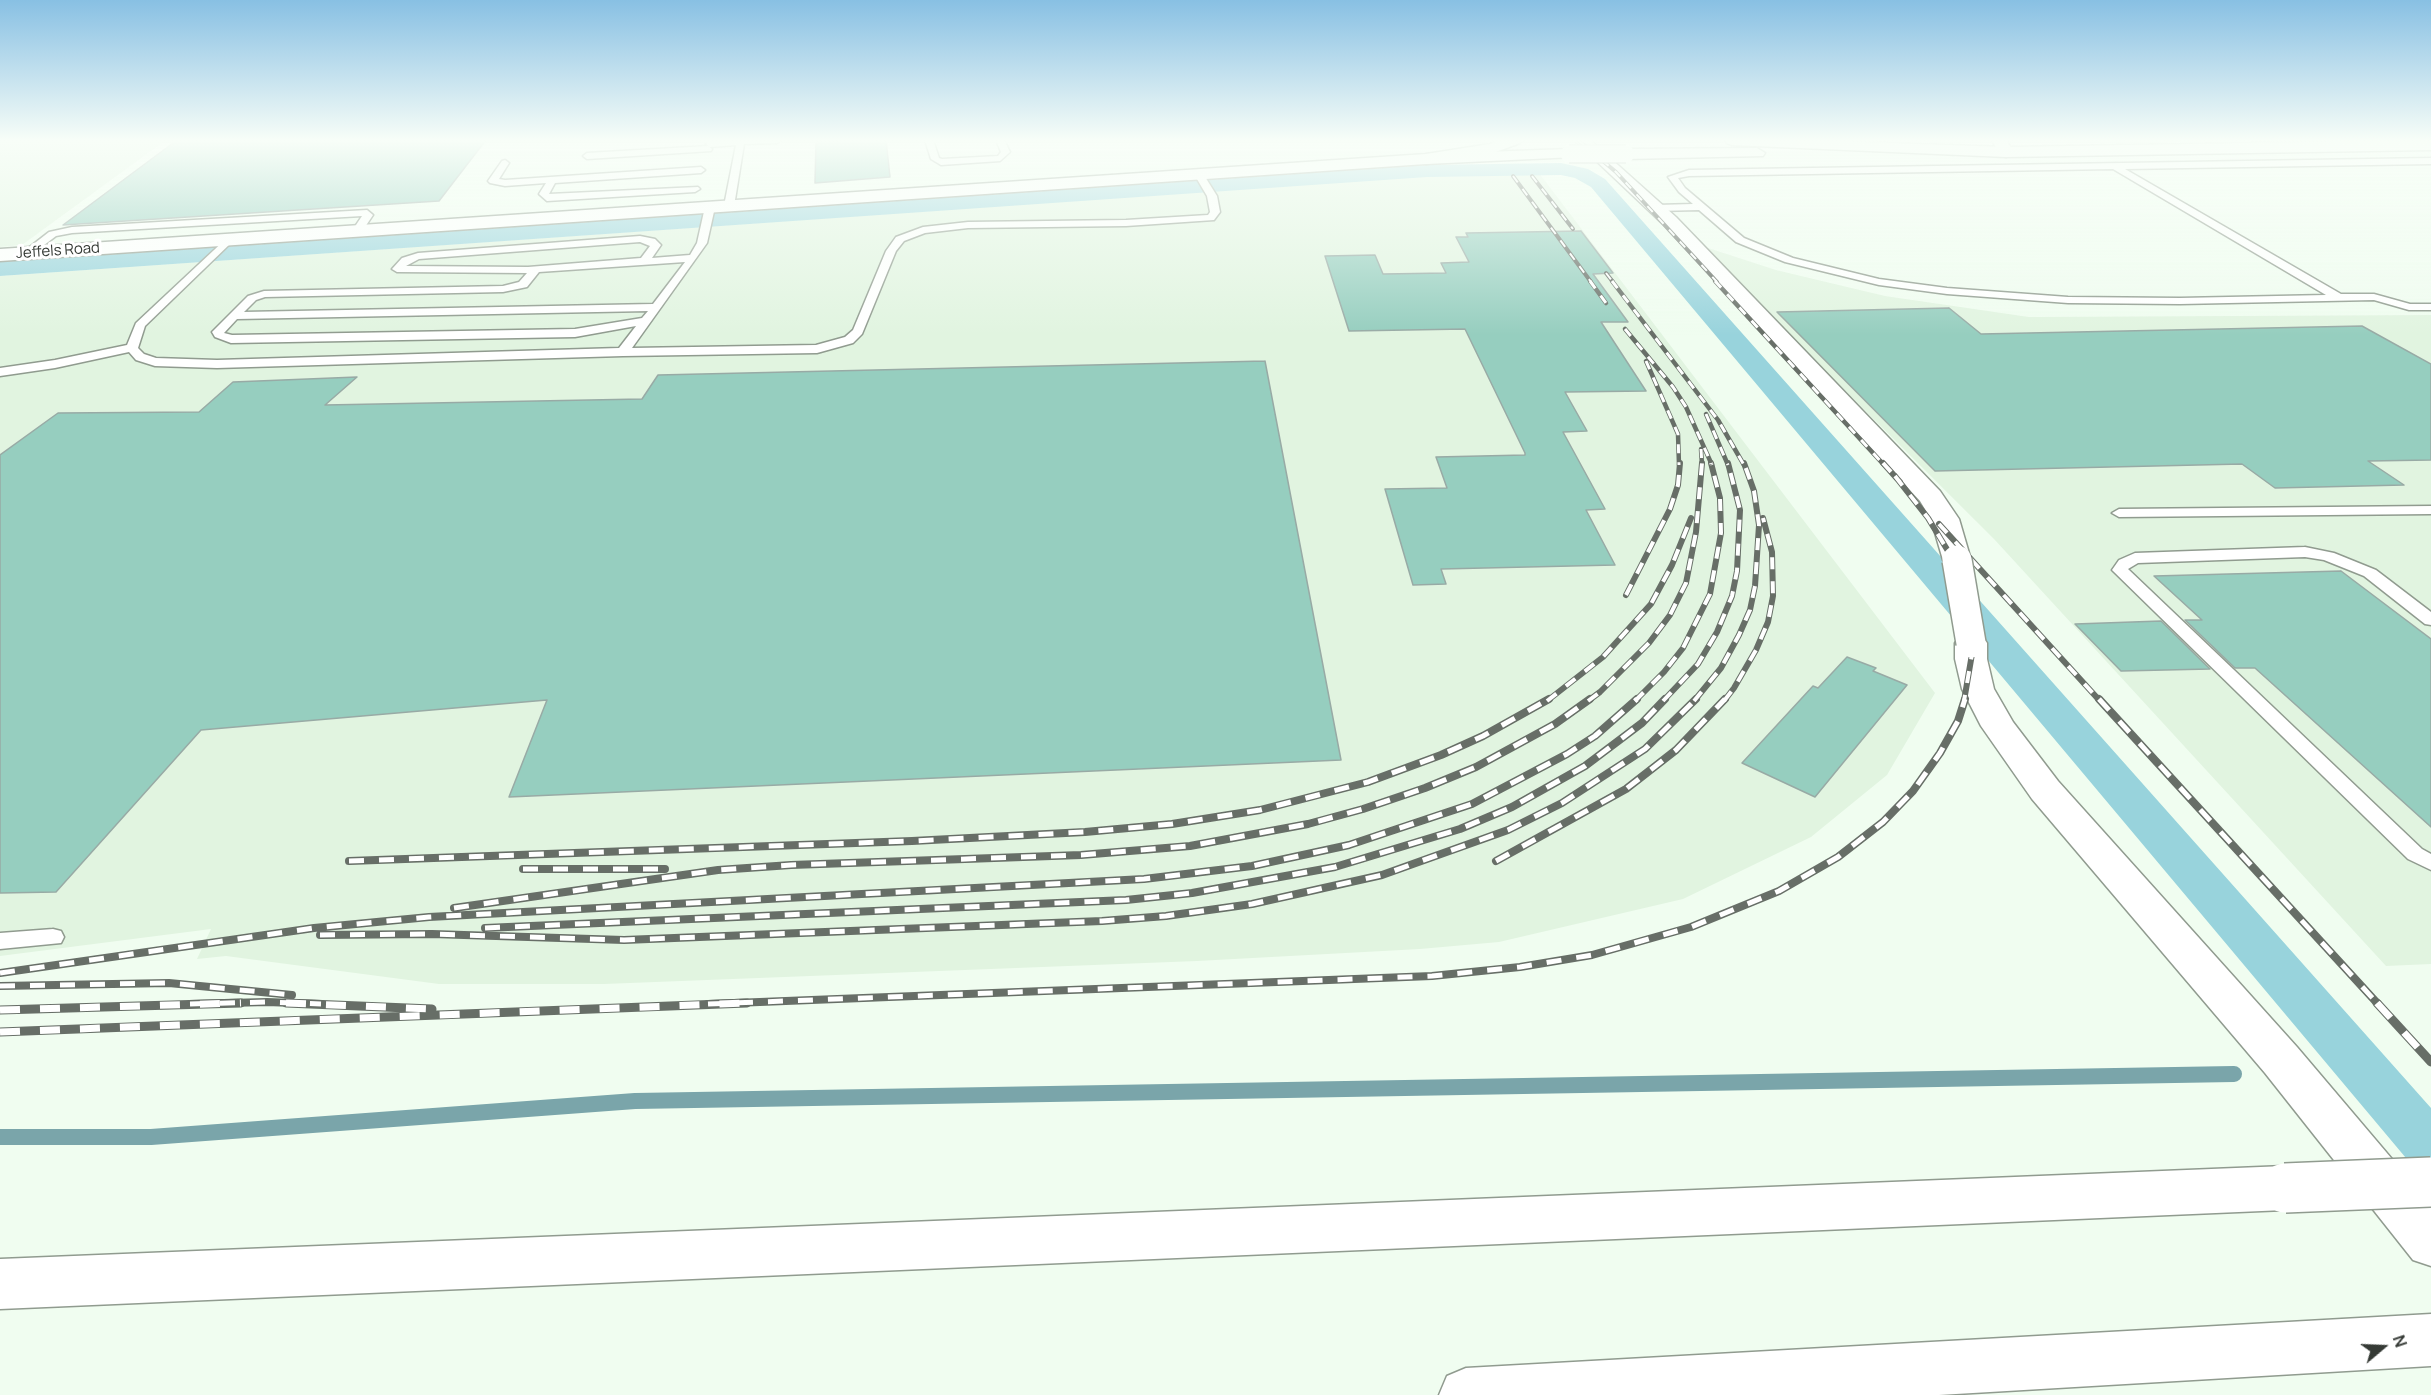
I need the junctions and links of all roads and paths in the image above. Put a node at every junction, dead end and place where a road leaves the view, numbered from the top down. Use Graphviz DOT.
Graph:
graph roads {
  1 [pos="690,205"];
  2 [pos="742,205"];
  3 [pos="1214,205"];
  4 [pos="1653,205"];
  5 [pos="2182,205"];
  6 [pos="729,206"];
  7 [pos="710,207"];
  8 [pos="1656,207"];
  9 [pos="1701,207"];
  10 [pos="689,208"];
  11 [pos="357,231"];
  12 [pos="225,243"];
  13 [pos="27,253"];
  14 [pos="0,255"];
  15 [pos="693,258"];
  16 [pos="645,260"];
  17 [pos="531,269"];
  18 [pos="2338,297"];
  19 [pos="656,307"];
  20 [pos="2431,307"];
  21 [pos="233,316"];
  22 [pos="645,321"];
  23 [pos="132,348"];
  24 [pos="623,352"];
  25 [pos="0,372"];
  26 [pos="2431,510"];
  27 [pos="2119,513"];
  28 [pos="2431,620"];
  29 [pos="2431,863"];
  30 [pos="53,938"];
  31 [pos="0,941"];
  32 [pos="2431,1182"];
  33 [pos="2431,1243"];
  34 [pos="0,1284"];
  35 [pos="2416,1341"];
  36 [pos="1466,1395"];
  1 -- 10 [label="lane"];
  2 -- 6 [label="main road, Jeffels Road"];
  3 -- 24 [label="lane"];
  4 -- 8 [label="main road"];
  5 -- 18 [label="lane"];
  6 -- 7 [label="main road, Jeffels Road"];
  7 -- 10 [label="main road, Jeffels Road"];
  7 -- 15 [label="lane"];
  8 -- 9 [label="lane"];
  8 -- 33 [label="main road, bridge"];
  9 -- 18 [label="lane"];
  10 -- 11 [label="main road, Jeffels Road"];
  11 -- 12 [label="main road, Jeffels Road"];
  11 -- 13 [label="lane"];
  12 -- 13 [label="main road, Jeffels Road"];
  12 -- 23 [label="lane"];
  13 -- 14 [label="main road, Jeffels Road"];
  15 -- 16 [label="lane"];
  15 -- 19 [label="lane"];
  16 -- 17 [label="lane"];
  16 -- 17 [label="lane"];
  17 -- 21 [label="lane"];
  18 -- 20 [label="lane"];
  19 -- 21 [label="lane"];
  19 -- 22 [label="lane"];
  21 -- 22 [label="lane"];
  22 -- 24 [label="lane"];
  23 -- 24 [label="lane"];
  23 -- 25 [label="lane"];
  26 -- 27 [label="lane"];
  28 -- 29 [label="lane"];
  30 -- 31 [label="lane"];
  32 -- 34 [label="main road, bridge"];
  35 -- 36 [label="main road"];
}
